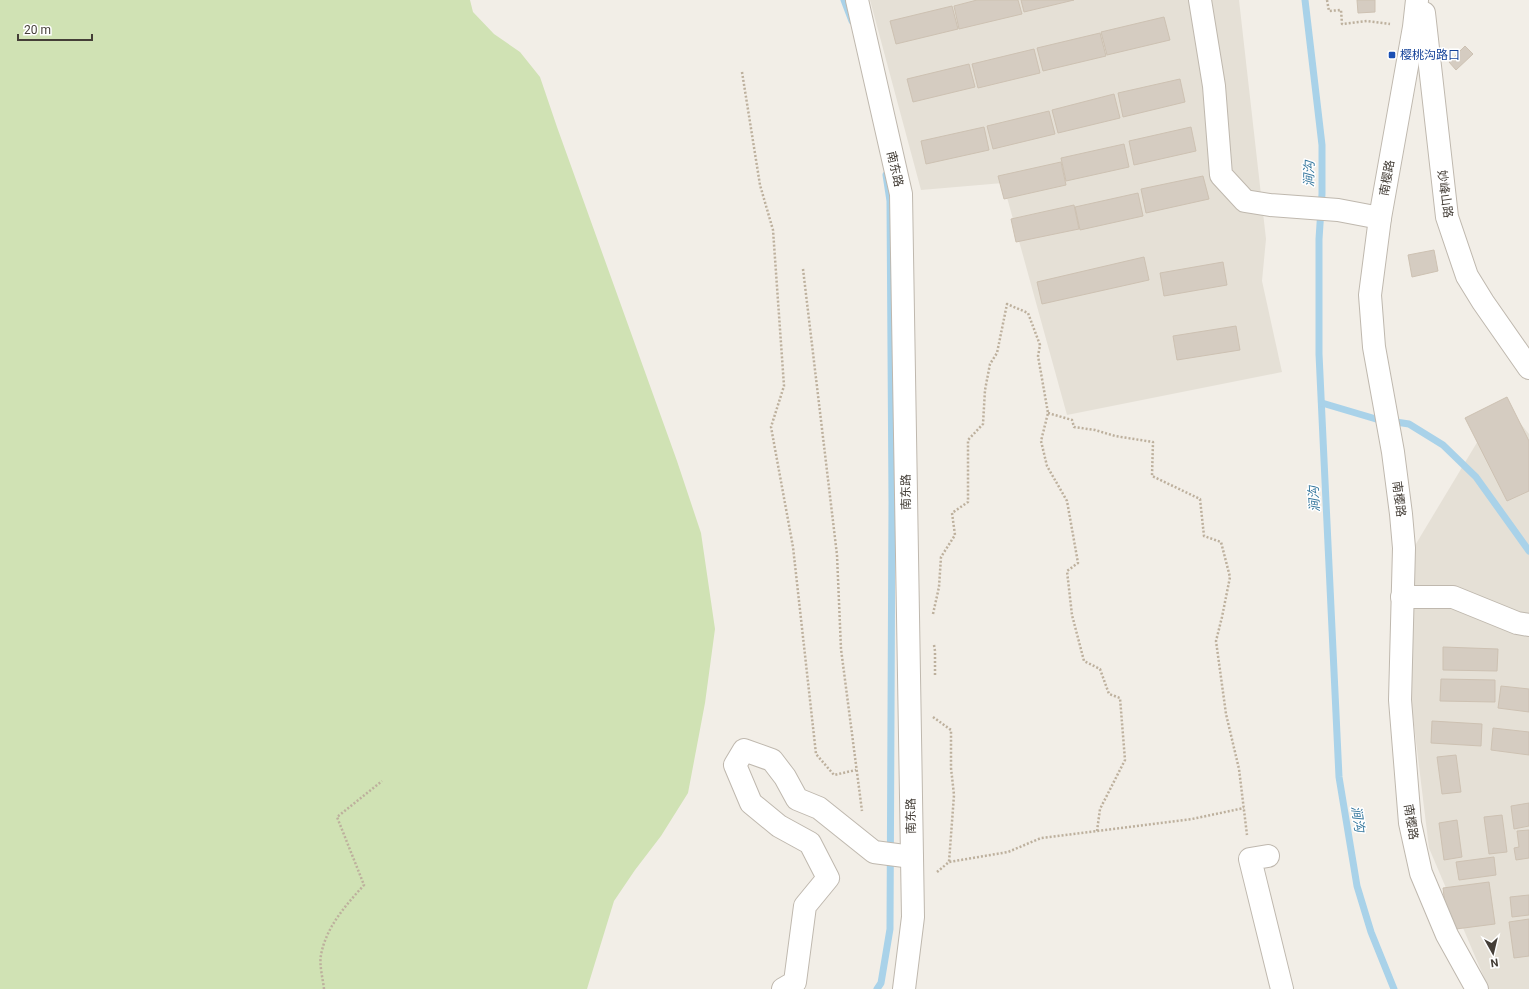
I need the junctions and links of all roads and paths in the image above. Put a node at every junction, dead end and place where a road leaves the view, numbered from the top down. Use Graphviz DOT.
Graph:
graph roads {
  1 [pos="857,0"];
  2 [pos="1200,0"];
  3 [pos="1327,0"];
  4 [pos="1417,0"];
  5 [pos="1422,0"];
  6 [pos="1367,21"];
  7 [pos="742,72"];
  8 [pos="1380,218"];
  9 [pos="803,269"];
  10 [pos="1529,368"];
  11 [pos="1048,413"];
  12 [pos="1402,597"];
  13 [pos="932,619"];
  14 [pos="1529,625"];
  15 [pos="933,644"];
  16 [pos="935,680"];
  17 [pos="934,710"];
  18 [pos="856,770"];
  19 [pos="382,781"];
  20 [pos="1244,808"];
  21 [pos="1097,831"];
  22 [pos="873,850"];
  23 [pos="908,856"];
  24 [pos="1259,858"];
  25 [pos="949,862"];
  26 [pos="913,890"];
  27 [pos="324,989"];
  28 [pos="783,989"];
  29 [pos="904,989"];
  30 [pos="1282,989"];
  31 [pos="1477,989"];
  1 -- 23 [label="street, 南东路"];
  2 -- 8 [label="street"];
  3 -- 6 [label="path"];
  4 -- 8 [label="street, 南樱路"];
  5 -- 10 [label="street, 妙峰山路"];
  7 -- 18 [label="path"];
  8 -- 12 [label="street, 南樱路"];
  9 -- 18 [label="path"];
  11 -- 13 [label="path"];
  11 -- 20 [label="path"];
  11 -- 21 [label="path"];
  12 -- 14 [label="street"];
  12 -- 31 [label="street, 南樱路"];
  15 -- 16 [label="path"];
  17 -- 25 [label="path"];
  18 -- 22 [label="path"];
  19 -- 27 [label="path"];
  20 -- 21 [label="path"];
  20 -- 24 [label="path"];
  21 -- 25 [label="path"];
  22 -- 23 [label="street"];
  22 -- 28 [label="street"];
  23 -- 26 [label="street, 南东路"];
  24 -- 30 [label="street"];
  25 -- 26 [label="path"];
  26 -- 29 [label="street, 南东路"];
}
